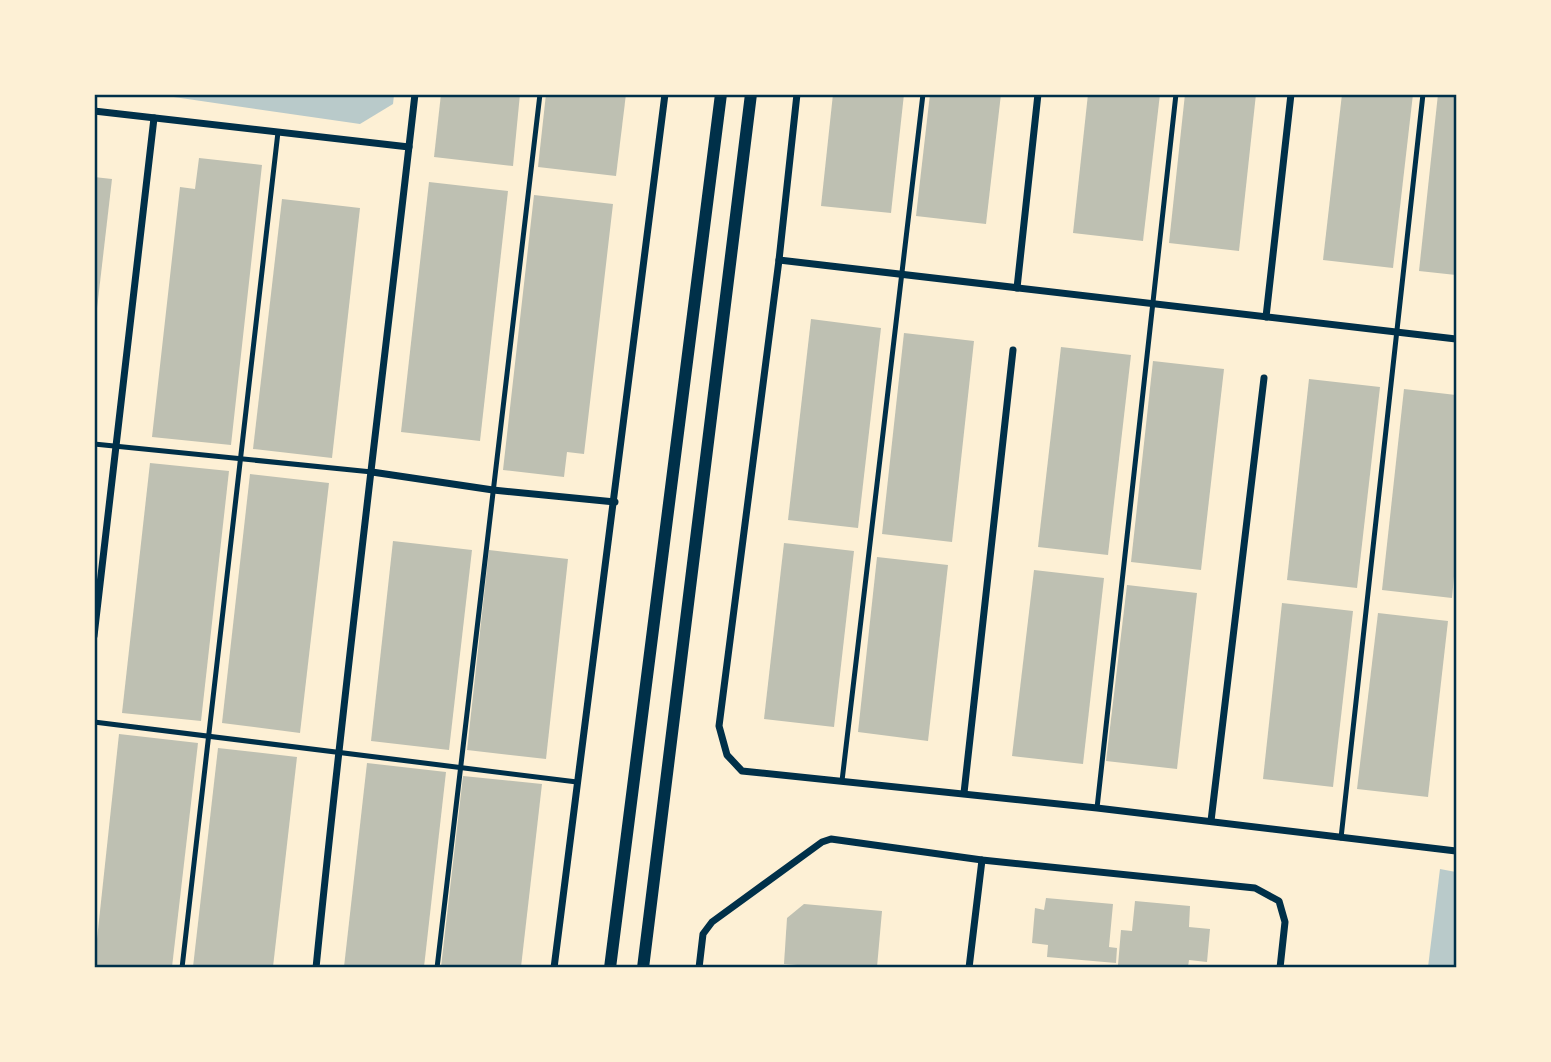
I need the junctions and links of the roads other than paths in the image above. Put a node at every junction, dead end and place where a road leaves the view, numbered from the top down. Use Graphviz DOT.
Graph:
graph roads {
  1 [pos="415,94"];
  2 [pos="540,94"];
  3 [pos="665,94"];
  4 [pos="721,94"];
  5 [pos="751,94"];
  6 [pos="797,94"];
  7 [pos="923,94"];
  8 [pos="1038,94"];
  9 [pos="1176,94"];
  10 [pos="1291,94"];
  11 [pos="1423,94"];
  12 [pos="94,111"];
  13 [pos="154,118"];
  14 [pos="278,132"];
  15 [pos="409,147"];
  16 [pos="779,260"];
  17 [pos="903,275"];
  18 [pos="1017,288"];
  19 [pos="1153,304"];
  20 [pos="1266,317"];
  21 [pos="1396,332"];
  22 [pos="1457,339"];
  23 [pos="1013,350"];
  24 [pos="1264,379"];
  25 [pos="94,444"];
  26 [pos="117,446"];
  27 [pos="241,458"];
  28 [pos="372,472"];
  29 [pos="493,490"];
  30 [pos="615,502"];
  31 [pos="94,636"];
  32 [pos="94,722"];
  33 [pos="209,735"];
  34 [pos="337,750"];
  35 [pos="460,768"];
  36 [pos="842,781"];
  37 [pos="578,782"];
  38 [pos="964,793"];
  39 [pos="1097,808"];
  40 [pos="1211,821"];
  41 [pos="1341,838"];
  42 [pos="1457,851"];
  43 [pos="982,860"];
  44 [pos="182,968"];
  45 [pos="316,968"];
  46 [pos="437,968"];
  47 [pos="554,968"];
  48 [pos="610,968"];
  49 [pos="643,968"];
  50 [pos="699,968"];
  51 [pos="969,968"];
  52 [pos="1280,968"];
  1 -- 15 [label="street"];
  2 -- 29 [label="lane"];
  3 -- 30 [label="street"];
  4 -- 48 [label="street"];
  5 -- 49 [label="street"];
  6 -- 16 [label="street"];
  7 -- 17 [label="lane"];
  8 -- 18 [label="street"];
  9 -- 19 [label="lane"];
  10 -- 20 [label="street"];
  11 -- 21 [label="lane"];
  12 -- 13 [label="street"];
  13 -- 14 [label="street"];
  13 -- 26 [label="street"];
  14 -- 15 [label="street"];
  14 -- 27 [label="lane"];
  15 -- 28 [label="street"];
  16 -- 17 [label="street"];
  16 -- 36 [label="street"];
  17 -- 18 [label="street"];
  17 -- 36 [label="lane"];
  18 -- 19 [label="street"];
  19 -- 20 [label="street"];
  19 -- 39 [label="lane"];
  20 -- 21 [label="street"];
  21 -- 22 [label="street"];
  21 -- 41 [label="lane"];
  23 -- 38 [label="street"];
  24 -- 40 [label="street"];
  25 -- 26 [label="lane"];
  26 -- 27 [label="lane"];
  26 -- 31 [label="street"];
  27 -- 28 [label="lane"];
  27 -- 33 [label="lane"];
  28 -- 29 [label="street"];
  28 -- 34 [label="street"];
  29 -- 30 [label="street"];
  29 -- 35 [label="lane"];
  30 -- 37 [label="street"];
  32 -- 33 [label="lane"];
  33 -- 34 [label="lane"];
  33 -- 44 [label="lane"];
  34 -- 35 [label="lane"];
  34 -- 45 [label="street"];
  35 -- 37 [label="lane"];
  35 -- 46 [label="lane"];
  36 -- 38 [label="street"];
  37 -- 47 [label="street"];
  38 -- 39 [label="street"];
  39 -- 40 [label="street"];
  40 -- 41 [label="street"];
  41 -- 42 [label="street"];
  43 -- 50 [label="street"];
  43 -- 51 [label="street"];
  43 -- 52 [label="street"];
}
